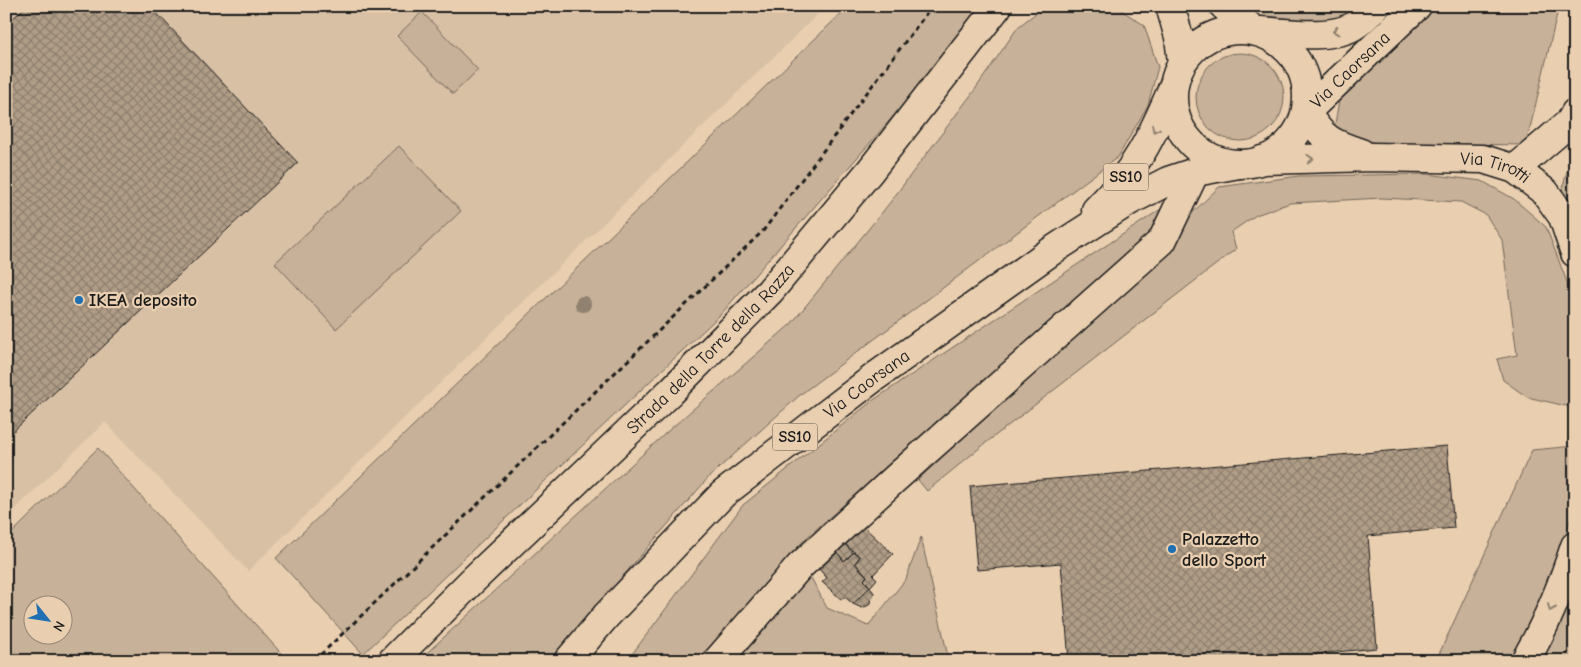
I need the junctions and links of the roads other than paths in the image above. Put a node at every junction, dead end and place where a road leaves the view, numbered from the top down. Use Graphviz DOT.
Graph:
graph roads {
  1 [pos="998,6"];
  2 [pos="1170,6"];
  3 [pos="1224,6"];
  4 [pos="1376,6"];
  5 [pos="1417,6"];
  6 [pos="1255,31"];
  7 [pos="1178,73"];
  8 [pos="1306,112"];
  9 [pos="1575,113"];
  10 [pos="1372,157"];
  11 [pos="1250,162"];
  12 [pos="1515,169"];
  13 [pos="1195,172"];
  14 [pos="1053,250"];
  15 [pos="1575,253"];
  16 [pos="1575,546"];
  17 [pos="392,661"];
  18 [pos="568,661"];
  19 [pos="717,661"];
  20 [pos="1525,661"];
  1 -- 17 [label="main road, Strada della Torre della Razza"];
  2 -- 7 [label="main road"];
  3 -- 6 [label="main road"];
  4 -- 6 [label="main road, Via Caorsana, one-way"];
  5 -- 8 [label="main road, Via Caorsana"];
  6 -- 7 [label="main road"];
  6 -- 8 [label="main road"];
  7 -- 11 [label="main road"];
  7 -- 14 [label="main road, SS10, one-way"];
  8 -- 10 [label="main road"];
  8 -- 11 [label="main road"];
  9 -- 12 [label="main road"];
  11 -- 10 [label="main road, one-way"];
  10 -- 12 [label="main road, Via Tirotti"];
  11 -- 13 [label="main road, SS10"];
  12 -- 15 [label="main road, Via Tirotti"];
  13 -- 14 [label="main road, SS10"];
  13 -- 19 [label="main road"];
  14 -- 18 [label="main road, Via Caorsana / SS10"];
  16 -- 20 [label="main road, one-way"];
}
